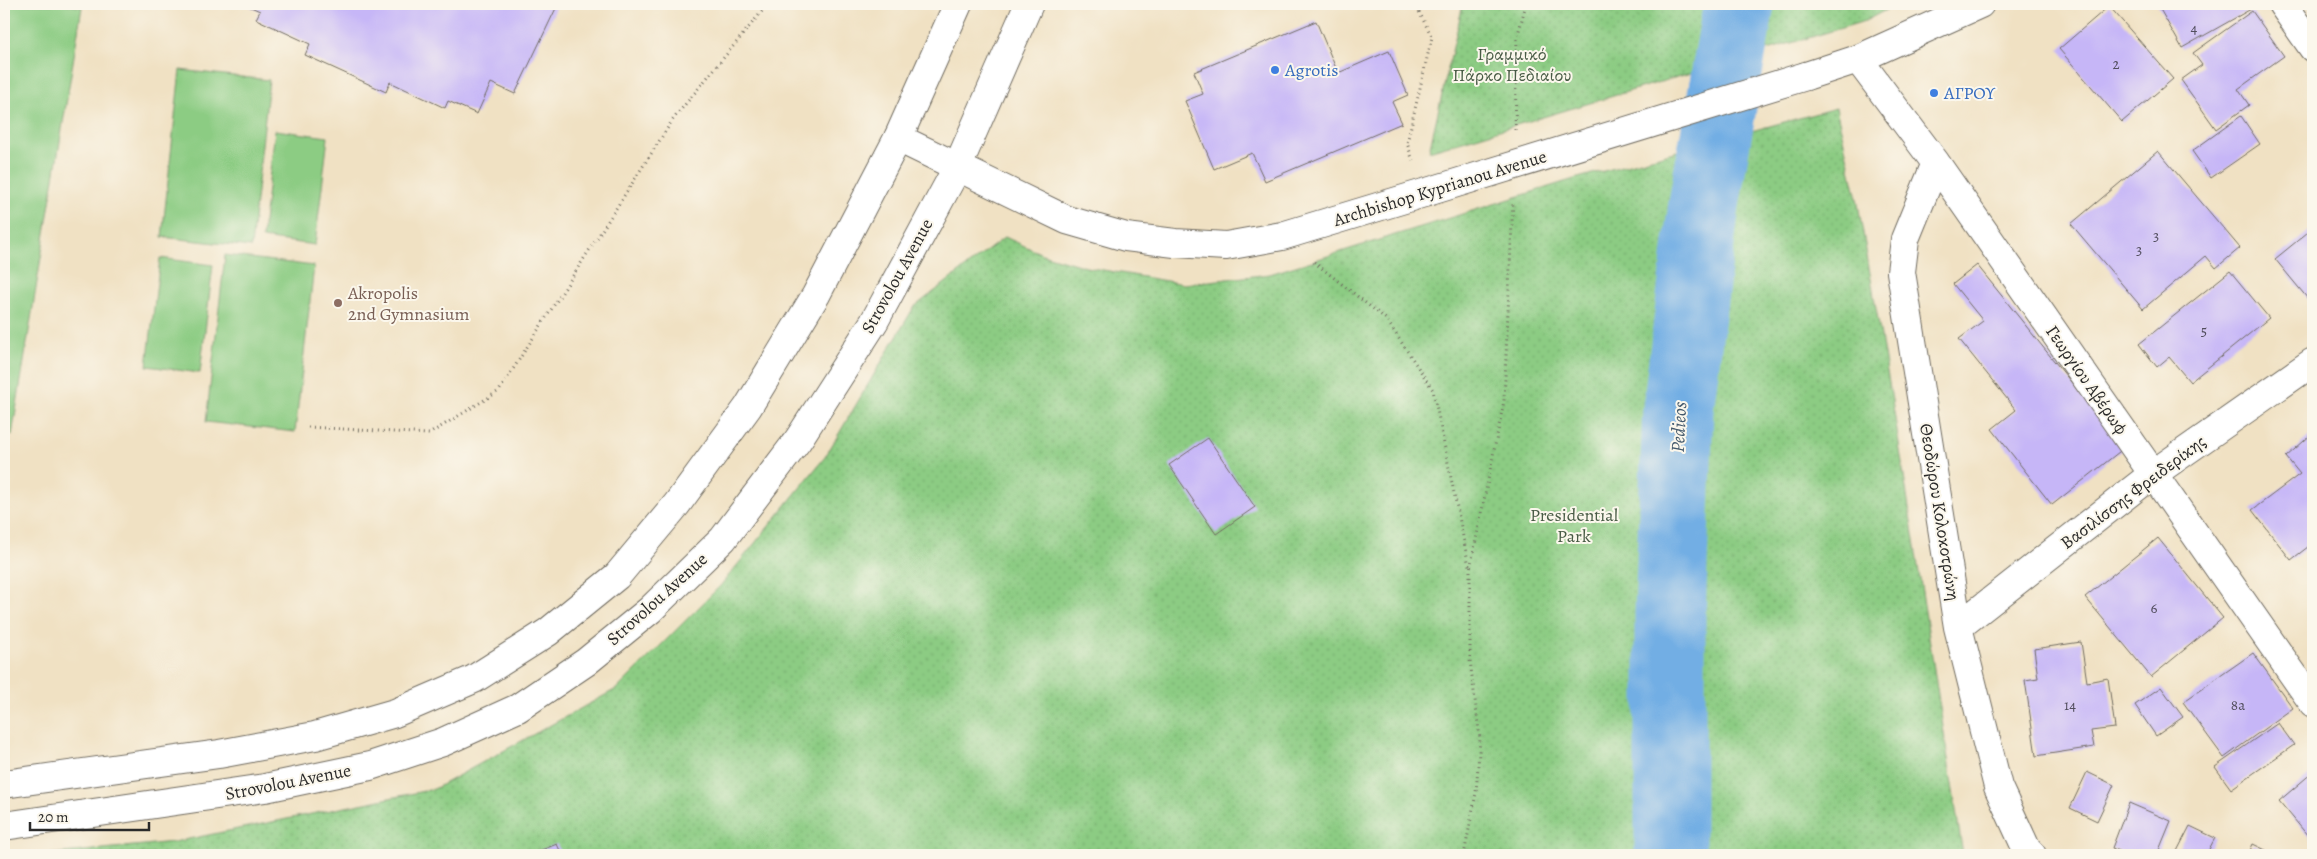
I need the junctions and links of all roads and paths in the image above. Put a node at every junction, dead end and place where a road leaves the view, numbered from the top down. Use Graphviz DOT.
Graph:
graph roads {
  1 [pos="768,4"];
  2 [pos="958,4"];
  3 [pos="1029,4"];
  4 [pos="1415,4"];
  5 [pos="1526,4"];
  6 [pos="1980,4"];
  7 [pos="2282,4"];
  8 [pos="2313,48"];
  9 [pos="1858,59"];
  10 [pos="1514,136"];
  11 [pos="898,138"];
  12 [pos="1936,163"];
  13 [pos="957,168"];
  14 [pos="1424,192"];
  15 [pos="1513,194"];
  16 [pos="1282,236"];
  17 [pos="2313,362"];
  18 [pos="308,427"];
  19 [pos="2153,474"];
  20 [pos="1470,569"];
  21 [pos="1958,626"];
  22 [pos="2313,703"];
  23 [pos="4,784"];
  24 [pos="4,826"];
  25 [pos="1464,855"];
  26 [pos="2032,855"];
  1 -- 18 [label="path"];
  2 -- 11 [label="street"];
  3 -- 13 [label="street, Strovolou Avenue"];
  4 -- 14 [label="path"];
  5 -- 10 [label="path"];
  6 -- 9 [label="street, Archbishop Kyprianou Avenue"];
  7 -- 8 [label="street"];
  9 -- 12 [label="street, Γεωργίου Αβέρωφ"];
  9 -- 14 [label="street, Archbishop Kyprianou Avenue, bridge"];
  11 -- 13 [label="street, Archbishop Kyprianou Avenue"];
  11 -- 23 [label="street"];
  12 -- 19 [label="street, Γεωργίου Αβέρωφ"];
  12 -- 21 [label="street, Θεοδώρου Κολοκοτρώνη"];
  13 -- 16 [label="street, Archbishop Kyprianou Avenue"];
  13 -- 24 [label="street, Strovolou Avenue"];
  14 -- 16 [label="street, Archbishop Kyprianou Avenue"];
  15 -- 20 [label="path"];
  16 -- 20 [label="path"];
  17 -- 19 [label="street, Βασιλίσσης Φρειδερίκης"];
  19 -- 21 [label="street, Βασιλίσσης Φρειδερίκης"];
  19 -- 22 [label="street, Γεωργίου Αβέρωφ"];
  20 -- 25 [label="path"];
  21 -- 26 [label="street, Θεοδώρου Κολοκοτρώνη"];
}
